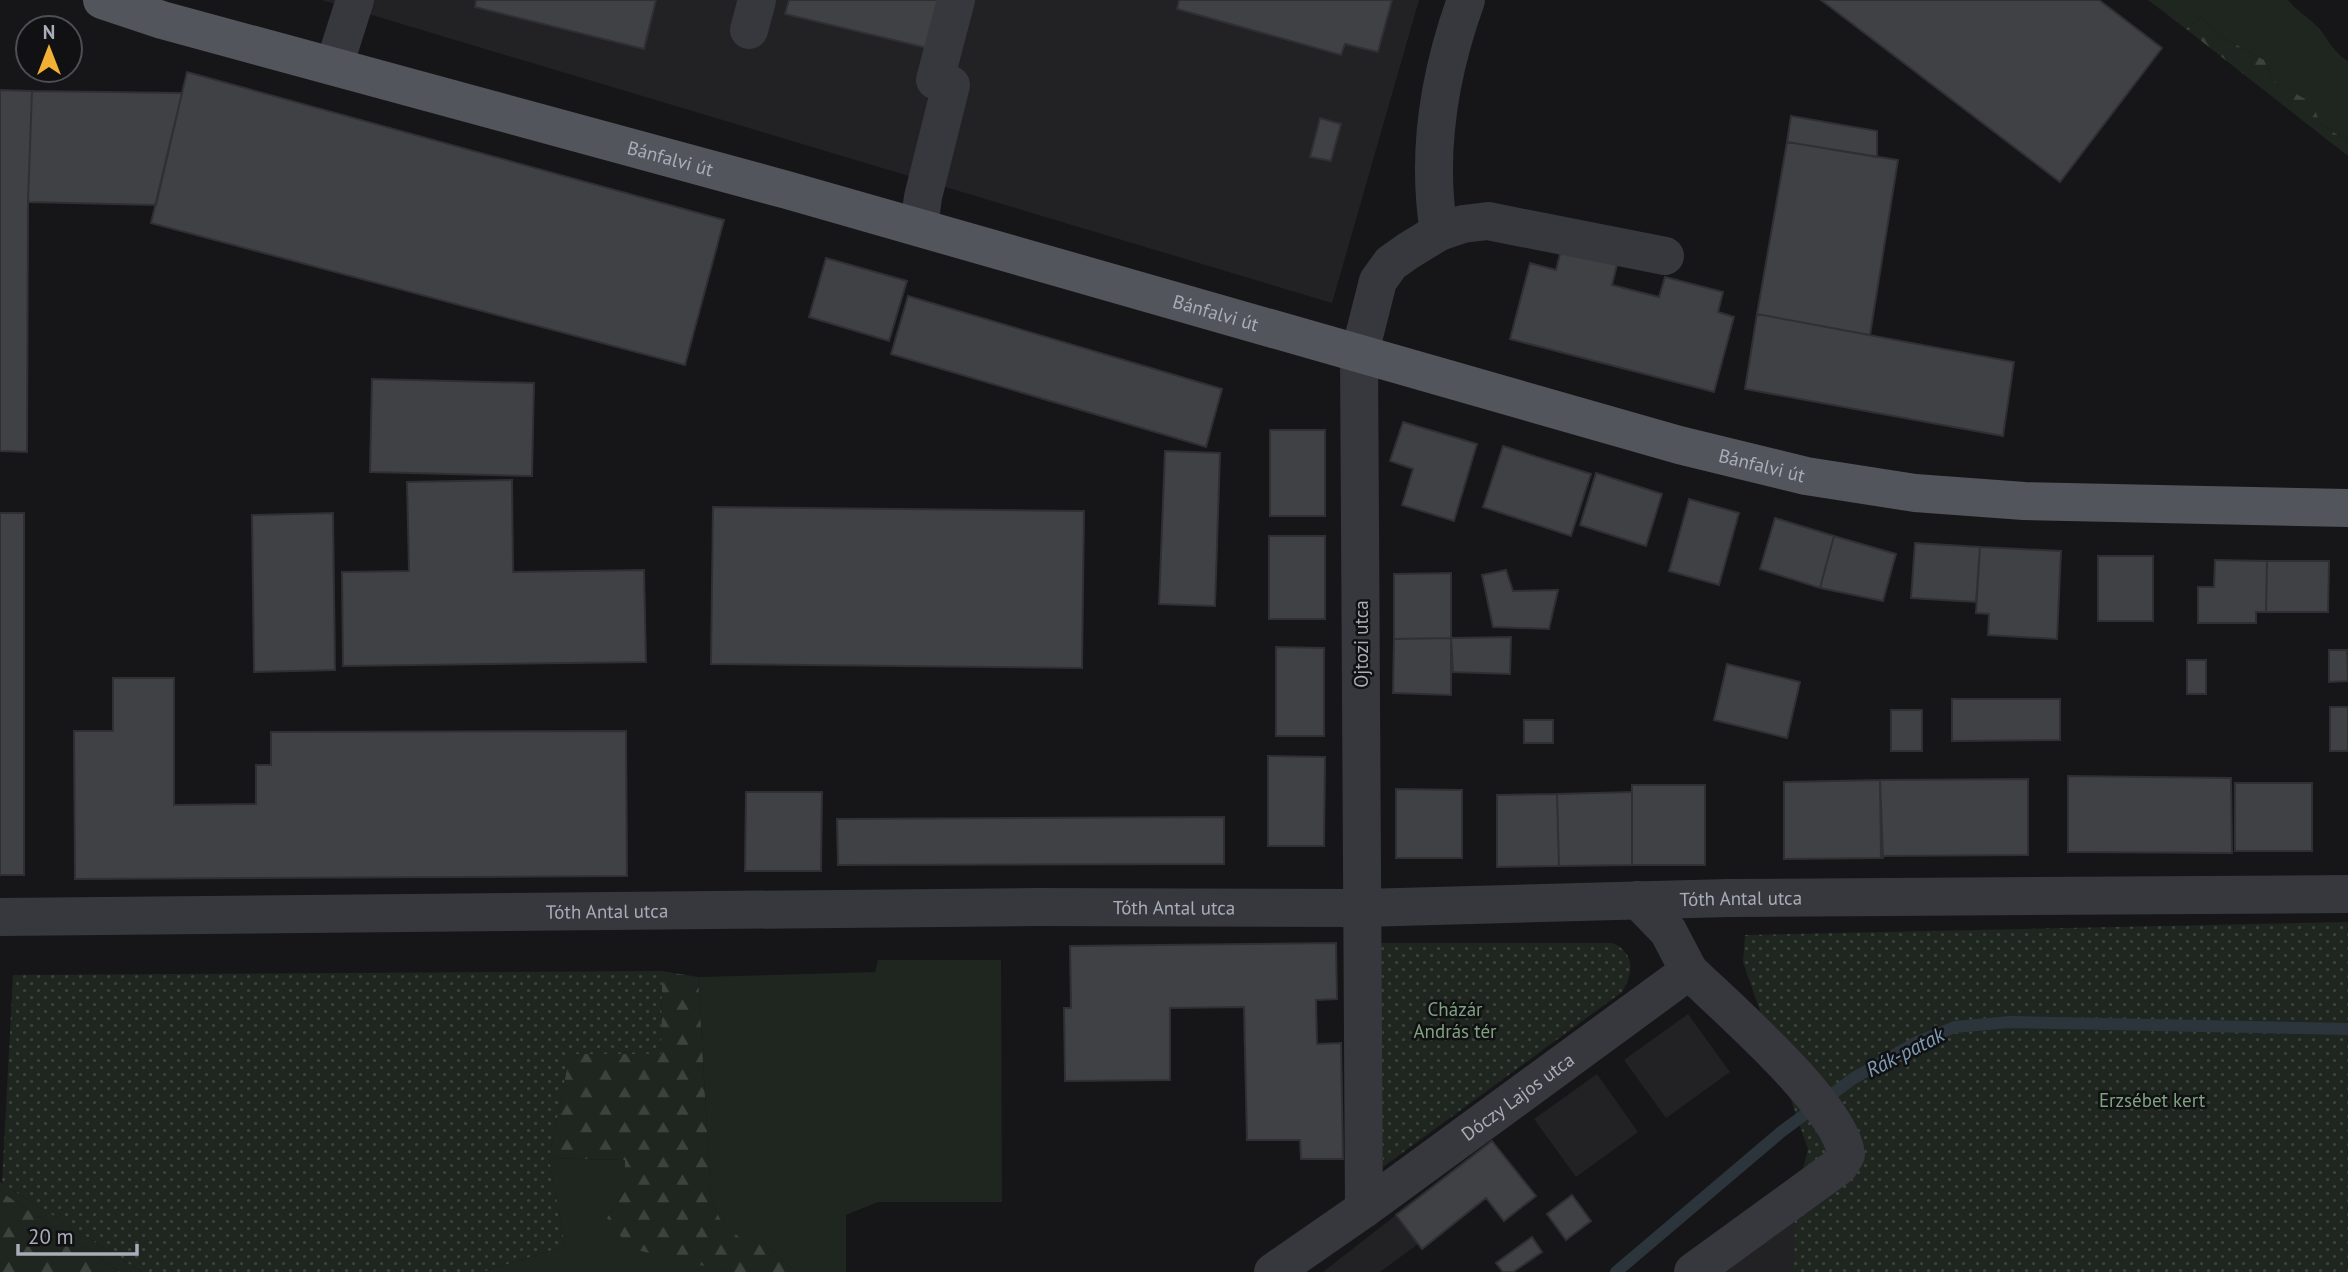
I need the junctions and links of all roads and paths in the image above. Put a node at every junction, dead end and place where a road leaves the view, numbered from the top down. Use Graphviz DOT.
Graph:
graph roads {
  1 [pos="102,0"];
  2 [pos="355,0"];
  3 [pos="956,0"];
  4 [pos="1466,0"];
  5 [pos="334,66"];
  6 [pos="919,227"];
  7 [pos="1438,232"];
  8 [pos="1665,256"];
  9 [pos="1359,356"];
  10 [pos="2348,508"];
  11 [pos="2348,894"];
  12 [pos="1638,900"];
  13 [pos="0,917"];
  14 [pos="1362,920"];
  15 [pos="1689,971"];
  16 [pos="1364,1209"];
  17 [pos="1273,1272"];
  18 [pos="1693,1272"];
  1 -- 5 [label="main road, Bánfalvi út"];
  2 -- 5 [label="street"];
  3 -- 6 [label="street"];
  4 -- 7 [label="street"];
  5 -- 6 [label="main road, Bánfalvi út"];
  6 -- 9 [label="main road, Bánfalvi út"];
  7 -- 8 [label="street"];
  7 -- 9 [label="street, Ojtozi utca"];
  9 -- 10 [label="main road, Bánfalvi út"];
  9 -- 14 [label="street, Ojtozi utca"];
  11 -- 12 [label="street, Tóth Antal utca"];
  12 -- 14 [label="street, Tóth Antal utca"];
  12 -- 15 [label="street"];
  13 -- 14 [label="street, Tóth Antal utca"];
  14 -- 16 [label="street, Ojtozi utca"];
  15 -- 16 [label="street, Dóczy Lajos utca"];
  15 -- 18 [label="street"];
  16 -- 17 [label="street, Dóczy Lajos utca"];
}
